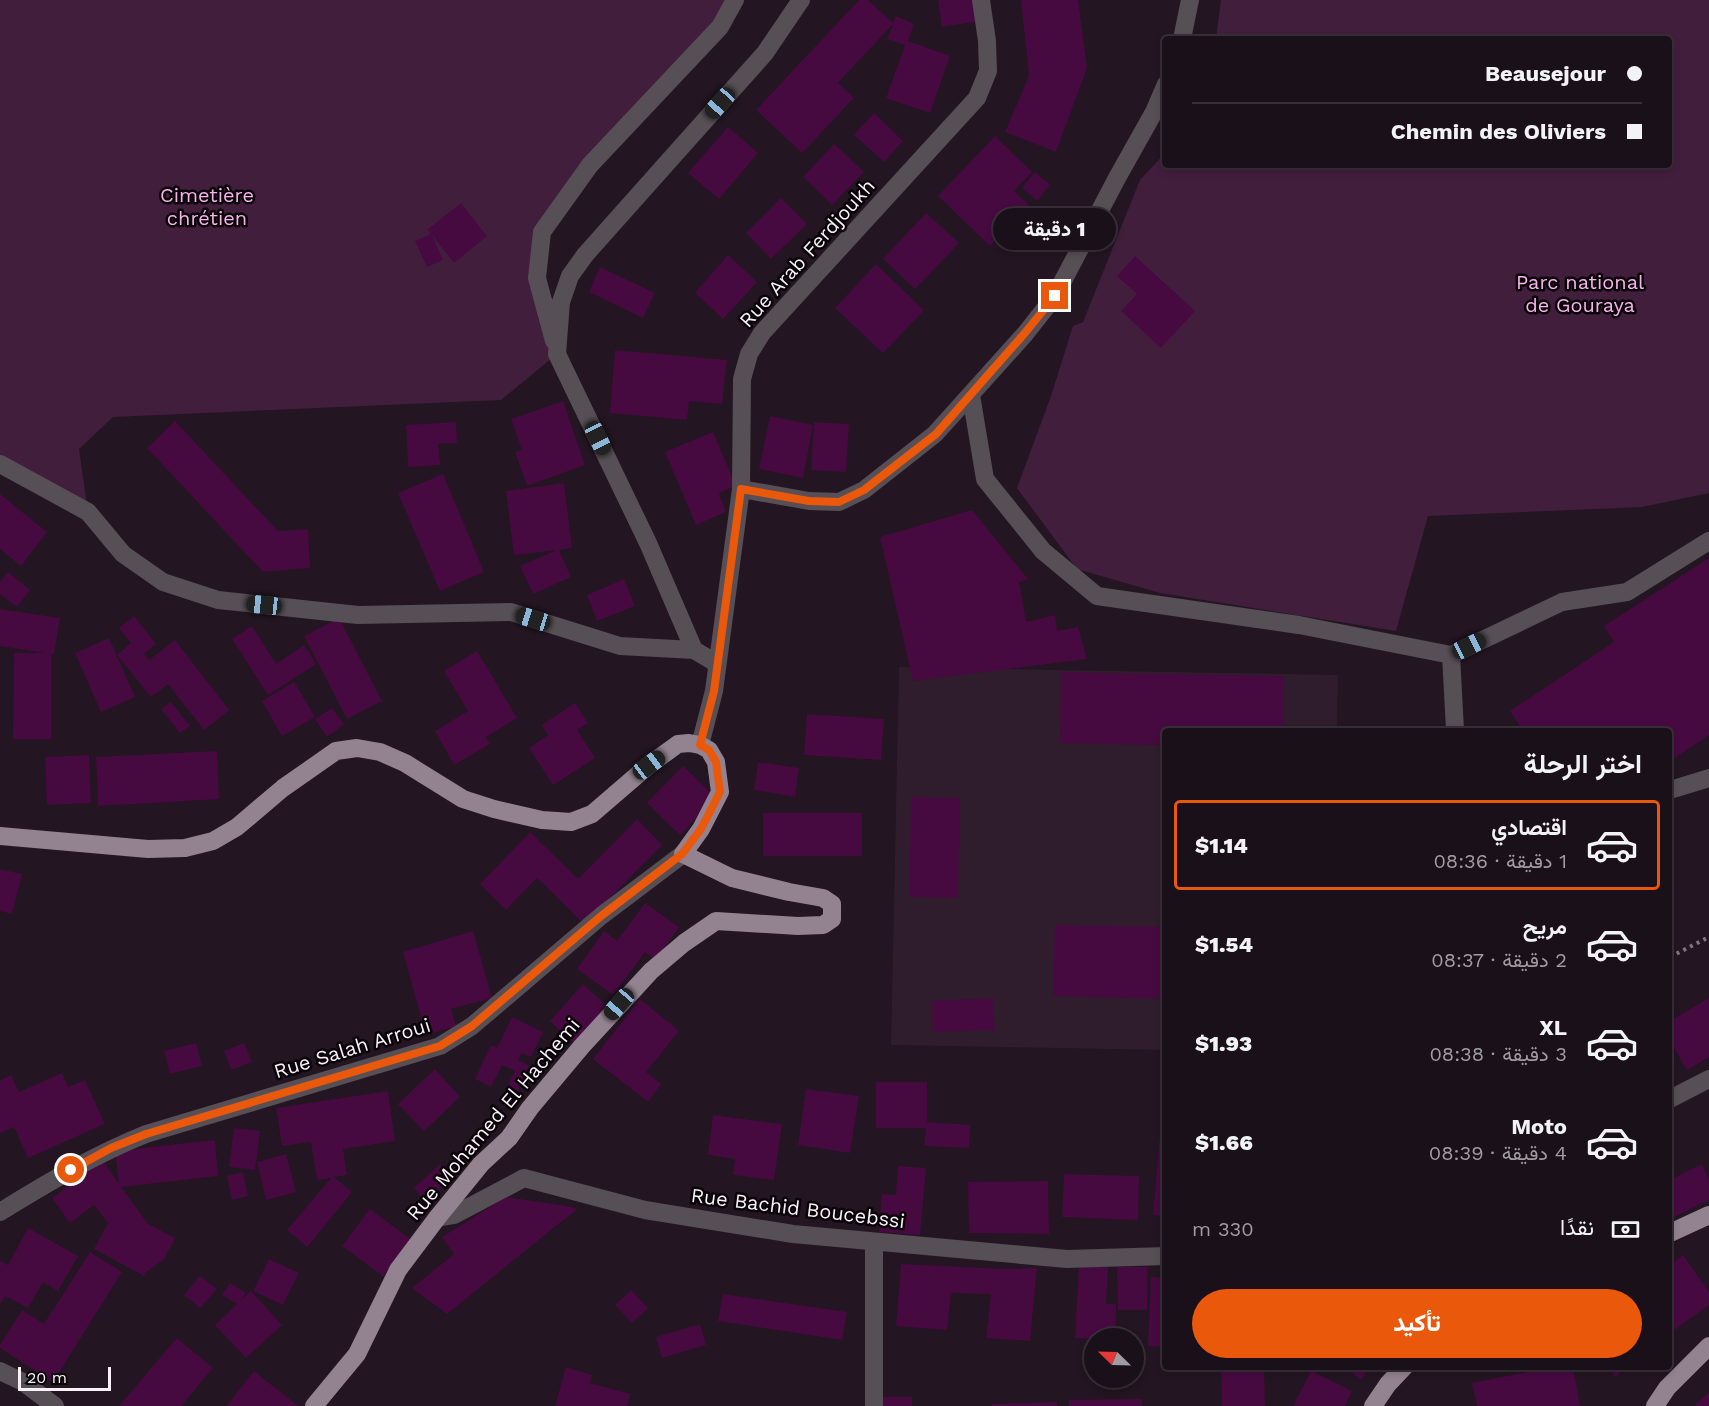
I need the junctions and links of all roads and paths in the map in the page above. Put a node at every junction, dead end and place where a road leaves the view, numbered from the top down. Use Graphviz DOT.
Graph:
graph roads {
  1 [pos="735,0"];
  2 [pos="801,0"];
  3 [pos="981,0"];
  4 [pos="1190,0"];
  5 [pos="1183,36"];
  6 [pos="1162,93"];
  7 [pos="557,354"];
  8 [pos="971,395"];
  9 [pos="0,464"];
  10 [pos="741,489"];
  11 [pos="1709,541"];
  12 [pos="694,650"];
  13 [pos="1451,656"];
  14 [pos="716,663"];
  15 [pos="1455,728"];
  16 [pos="694,744"];
  17 [pos="1709,778"];
  18 [pos="1672,789"];
  19 [pos="0,836"];
  20 [pos="682,854"];
  21 [pos="1709,937"];
  22 [pos="1672,956"];
  23 [pos="1709,1079"];
  24 [pos="1672,1097"];
  25 [pos="43,1186"];
  26 [pos="0,1197"];
  27 [pos="0,1212"];
  28 [pos="1709,1215"];
  29 [pos="437,1218"];
  30 [pos="1672,1232"];
  31 [pos="874,1242"];
  32 [pos="1162,1256"];
  33 [pos="1709,1346"];
  34 [pos="1401,1370"];
  35 [pos="0,1371"];
  36 [pos="1655,1405"];
  37 [pos="56,1406"];
  38 [pos="314,1406"];
  39 [pos="874,1406"];
  40 [pos="1372,1406"];
  1 -- 7 [label="street"];
  2 -- 7 [label="street"];
  3 -- 10 [label="street, Rue Arab Ferdjoukh"];
  4 -- 5 [label="street"];
  6 -- 8 [label="street"];
  7 -- 12 [label="street"];
  8 -- 10 [label="street"];
  8 -- 13 [label="street"];
  9 -- 12 [label="street"];
  10 -- 14 [label="street, Rue Arab Ferdjoukh"];
  11 -- 13 [label="street"];
  12 -- 14 [label="street"];
  13 -- 15 [label="street"];
  14 -- 16 [label="street, Rue Arab Ferdjoukh"];
  16 -- 19 [label="main road"];
  16 -- 20 [label="main road, Rue Salah Arroui"];
  17 -- 18 [label="street"];
  20 -- 25 [label="street, Rue Salah Arroui"];
  20 -- 29 [label="main road, Rue Mohamed El Hachemi"];
  21 -- 22 [label="path"];
  23 -- 24 [label="street"];
  25 -- 26 [label="street"];
  25 -- 27 [label="street, Rue Salah Arroui"];
  28 -- 30 [label="main road"];
  29 -- 31 [label="street, Rue Bachid Boucebssi"];
  29 -- 38 [label="main road, Rue Mohamed El Hachemi"];
  31 -- 32 [label="street, Rue Bachid Boucebssi"];
  31 -- 39 [label="street"];
  33 -- 36 [label="main road"];
  34 -- 40 [label="main road"];
  35 -- 37 [label="street"];
}
